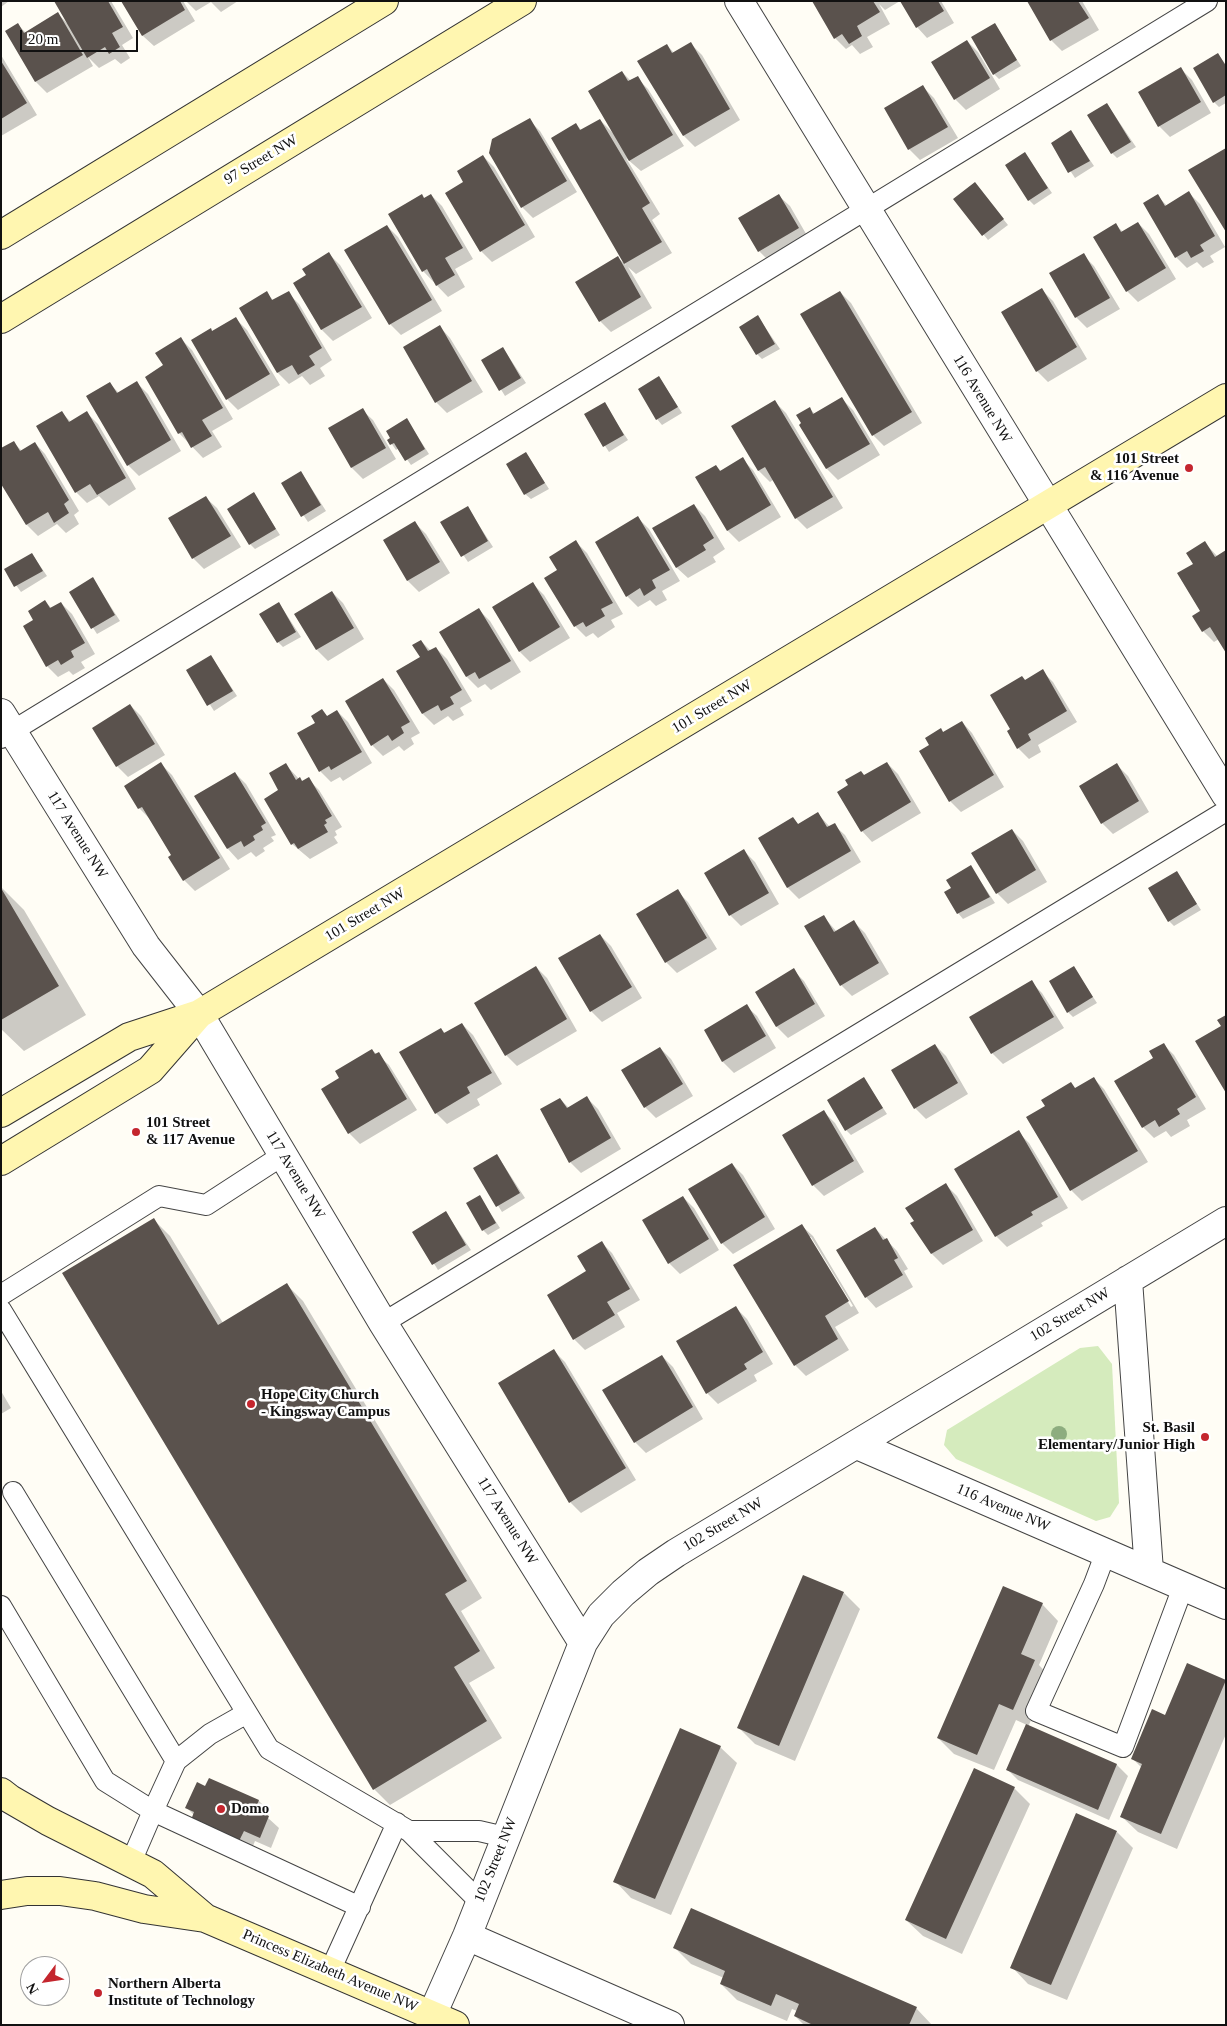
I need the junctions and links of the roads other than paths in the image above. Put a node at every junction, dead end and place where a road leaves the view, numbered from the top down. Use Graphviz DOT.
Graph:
graph roads {
  1 [pos="384,1"];
  2 [pos="522,1"];
  3 [pos="739,1"];
  4 [pos="1207,1"];
  5 [pos="867,208"];
  6 [pos="1,235"];
  7 [pos="1,319"];
  8 [pos="1226,398"];
  9 [pos="1047,506"];
  10 [pos="5,727"];
  11 [pos="1226,795"];
  12 [pos="1226,812"];
  13 [pos="199,1014"];
  14 [pos="1,1113"];
  15 [pos="284,1156"];
  16 [pos="1,1160"];
  17 [pos="1226,1221"];
  18 [pos="1128,1280"];
  19 [pos="1,1294"];
  20 [pos="1,1310"];
  21 [pos="383,1323"];
  22 [pos="857,1445"];
  23 [pos="13,1492"];
  24 [pos="1106,1552"];
  25 [pos="1149,1571"];
  26 [pos="1182,1587"];
  27 [pos="1226,1605"];
  28 [pos="1,1606"];
  29 [pos="583,1643"];
  30 [pos="248,1713"];
  31 [pos="176,1761"];
  32 [pos="1,1792"];
  33 [pos="153,1811"];
  34 [pos="403,1827"];
  35 [pos="505,1837"];
  36 [pos="130,1862"];
  37 [pos="1,1895"];
  38 [pos="480,1902"];
  39 [pos="360,1907"];
  40 [pos="205,1918"];
  41 [pos="467,1936"];
  42 [pos="330,1971"];
  43 [pos="443,2020"];
  44 [pos="670,2025"];
  1 -- 6 [label="main road"];
  2 -- 7 [label="main road, 97 Street NW"];
  3 -- 5 [label="street, 116 Avenue NW"];
  4 -- 5 [label="lane"];
  5 -- 9 [label="street, 116 Avenue NW"];
  5 -- 10 [label="lane"];
  8 -- 9 [label="main road, 101 Street NW"];
  9 -- 11 [label="street, 116 Avenue NW"];
  9 -- 13 [label="main road, 101 Street NW"];
  10 -- 13 [label="street, 117 Avenue NW"];
  12 -- 21 [label="lane"];
  13 -- 14 [label="main road, 101 Street NW"];
  13 -- 15 [label="street, 117 Avenue NW"];
  13 -- 16 [label="main road, 101 Street NW"];
  15 -- 19 [label="lane"];
  15 -- 21 [label="street, 117 Avenue NW"];
  17 -- 18 [label="street, 102 Street NW"];
  18 -- 22 [label="street, 102 Street NW"];
  18 -- 25 [label="street"];
  20 -- 30 [label="lane"];
  21 -- 29 [label="street, 117 Avenue NW"];
  22 -- 24 [label="street, 116 Avenue NW"];
  22 -- 29 [label="street, 102 Street NW"];
  23 -- 31 [label="lane"];
  24 -- 25 [label="street, 116 Avenue NW"];
  24 -- 26 [label="lane"];
  25 -- 26 [label="street, 116 Avenue NW"];
  26 -- 27 [label="street, 116 Avenue NW"];
  28 -- 33 [label="lane"];
  29 -- 35 [label="street, 102 Street NW"];
  30 -- 31 [label="lane"];
  30 -- 34 [label="lane"];
  31 -- 33 [label="lane"];
  32 -- 36 [label="main road, Princess Elizabeth Avenue NW"];
  33 -- 36 [label="lane"];
  33 -- 39 [label="lane"];
  34 -- 35 [label="lane"];
  34 -- 38 [label="lane"];
  34 -- 39 [label="lane"];
  35 -- 38 [label="street, 102 Street NW"];
  36 -- 40 [label="main road, Princess Elizabeth Avenue NW"];
  37 -- 40 [label="main road, Princess Elizabeth Avenue NW"];
  38 -- 41 [label="street, 102 Street NW"];
  39 -- 42 [label="lane"];
  40 -- 42 [label="main road, Princess Elizabeth Avenue NW"];
  41 -- 43 [label="street, 102 Street NW"];
  41 -- 44 [label="street"];
  42 -- 43 [label="main road, Princess Elizabeth Avenue NW"];
}
